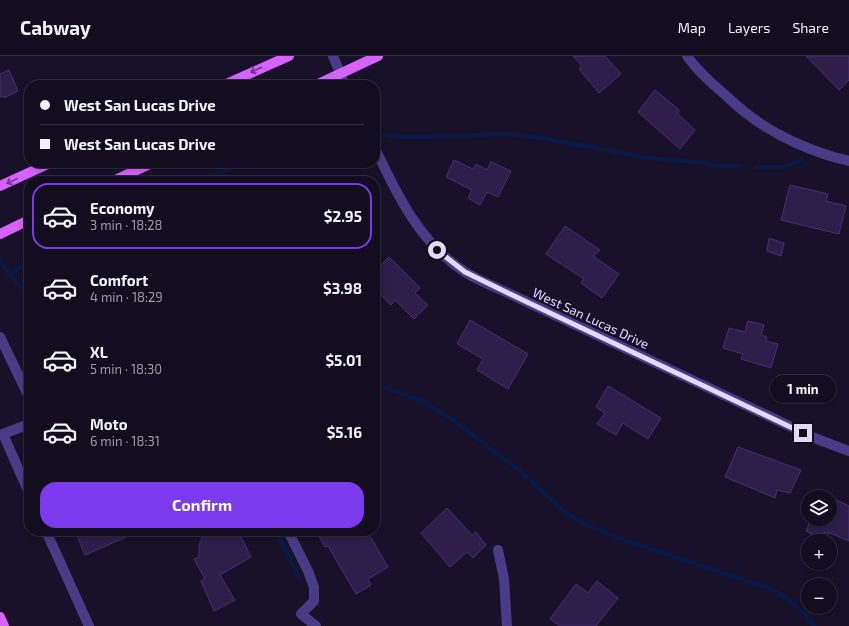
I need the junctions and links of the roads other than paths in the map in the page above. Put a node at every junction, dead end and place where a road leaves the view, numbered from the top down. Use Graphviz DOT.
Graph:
graph roads {
  1 [pos="289,56"];
  2 [pos="333,56"];
  3 [pos="378,56"];
  4 [pos="687,56"];
  5 [pos="340,74"];
  6 [pos="235,80"];
  7 [pos="327,80"];
  8 [pos="343,80"];
  9 [pos="380,158"];
  10 [pos="849,161"];
  11 [pos="39,168"];
  12 [pos="141,168"];
  13 [pos="124,176"];
  14 [pos="0,186"];
  15 [pos="24,222"];
  16 [pos="0,234"];
  17 [pos="0,337"];
  18 [pos="24,387"];
  19 [pos="24,426"];
  20 [pos="1,433"];
  21 [pos="849,451"];
  22 [pos="24,482"];
  23 [pos="48,536"];
  24 [pos="290,536"];
  25 [pos="498,550"];
  26 [pos="0,617"];
  27 [pos="4,626"];
  28 [pos="89,626"];
  29 [pos="316,626"];
  30 [pos="507,626"];
  1 -- 6 [label="main road, one-way"];
  2 -- 5 [label="street"];
  3 -- 5 [label="main road"];
  4 -- 10 [label="street"];
  5 -- 7 [label="main road"];
  5 -- 8 [label="street"];
  9 -- 21 [label="street, West San Lucas Drive"];
  11 -- 14 [label="main road, one-way"];
  12 -- 13 [label="main road"];
  15 -- 16 [label="main road"];
  17 -- 18 [label="street"];
  19 -- 20 [label="street"];
  20 -- 22 [label="street"];
  23 -- 28 [label="street"];
  24 -- 29 [label="street"];
  25 -- 30 [label="street"];
  26 -- 27 [label="main road"];
}
